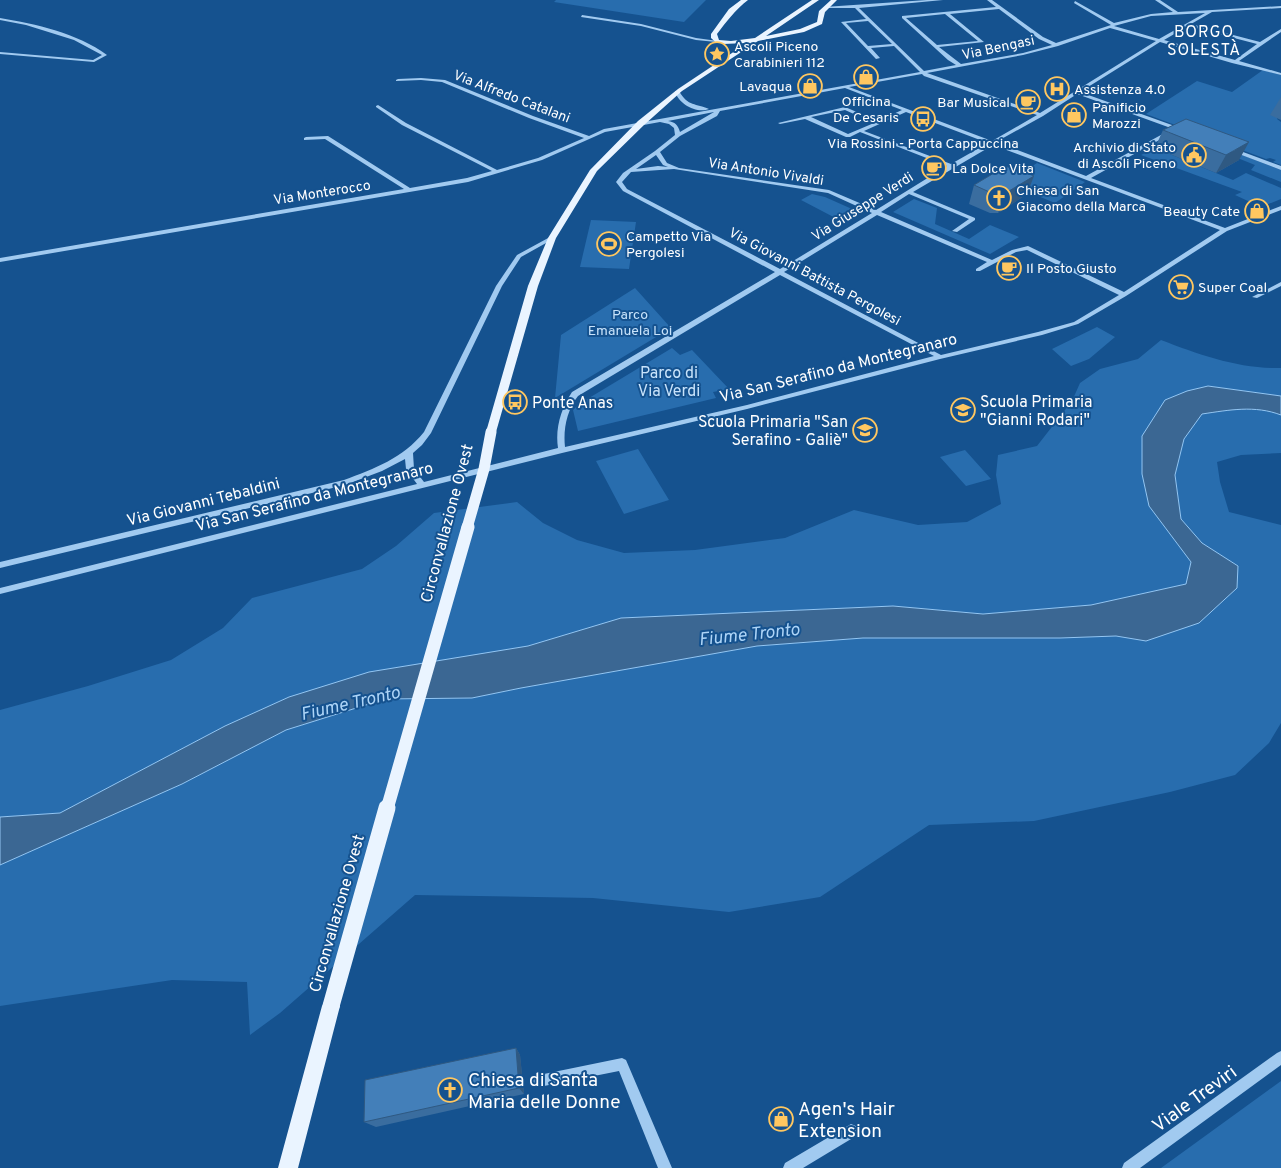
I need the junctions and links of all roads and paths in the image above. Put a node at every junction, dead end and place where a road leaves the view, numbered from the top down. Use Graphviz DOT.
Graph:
graph roads {
  1 [pos="816,0"];
  2 [pos="834,0"];
  3 [pos="940,0"];
  4 [pos="989,0"];
  5 [pos="1158,0"];
  6 [pos="741,1"];
  7 [pos="1076,2"];
  8 [pos="826,7"];
  9 [pos="856,7"];
  10 [pos="1281,7"];
  11 [pos="1000,8"];
  12 [pos="799,11"];
  13 [pos="1213,11"];
  14 [pos="946,13"];
  15 [pos="1178,13"];
  16 [pos="582,16"];
  17 [pos="0,19"];
  18 [pos="869,20"];
  19 [pos="1112,25"];
  20 [pos="1190,25"];
  21 [pos="815,26"];
  22 [pos="1281,30"];
  23 [pos="756,39"];
  24 [pos="716,41"];
  25 [pos="1160,41"];
  26 [pos="1261,44"];
  27 [pos="894,45"];
  28 [pos="936,46"];
  29 [pos="1056,46"];
  30 [pos="868,47"];
  31 [pos="0,53"];
  32 [pos="731,56"];
  33 [pos="878,58"];
  34 [pos="1234,62"];
  35 [pos="961,66"];
  36 [pos="922,73"];
  37 [pos="1281,74"];
  38 [pos="398,80"];
  39 [pos="846,88"];
  40 [pos="677,92"];
  41 [pos="1078,93"];
  42 [pos="378,106"];
  43 [pos="718,110"];
  44 [pos="906,110"];
  45 [pos="1042,115"];
  46 [pos="806,117"];
  47 [pos="656,120"];
  48 [pos="641,123"];
  49 [pos="780,123"];
  50 [pos="879,123"];
  51 [pos="1177,128"];
  52 [pos="861,131"];
  53 [pos="1186,132"];
  54 [pos="678,135"];
  55 [pos="587,137"];
  56 [pos="306,139"];
  57 [pos="991,142"];
  58 [pos="1230,148"];
  59 [pos="657,152"];
  60 [pos="951,166"];
  61 [pos="1281,168"];
  62 [pos="678,169"];
  63 [pos="630,171"];
  64 [pos="497,172"];
  65 [pos="1087,178"];
  66 [pos="409,190"];
  67 [pos="909,192"];
  68 [pos="651,203"];
  69 [pos="1281,208"];
  70 [pos="876,212"];
  71 [pos="1225,230"];
  72 [pos="954,231"];
  73 [pos="552,238"];
  74 [pos="1028,248"];
  75 [pos="0,260"];
  76 [pos="992,262"];
  77 [pos="978,270"];
  78 [pos="780,272"];
  79 [pos="1281,284"];
  80 [pos="1124,295"];
  81 [pos="1255,296"];
  82 [pos="940,357"];
  83 [pos="562,450"];
  84 [pos="409,454"];
  85 [pos="422,484"];
  86 [pos="0,565"];
  87 [pos="0,591"];
  88 [pos="1281,1057"];
  89 [pos="539,1081"];
  90 [pos="851,1132"];
  91 [pos="288,1168"];
  92 [pos="666,1168"];
  93 [pos="790,1168"];
  94 [pos="1129,1168"];
  1 -- 12 [label="main road, Circonvallazione Ovest"];
  2 -- 8 [label="main road"];
  3 -- 9 [label="street"];
  4 -- 11 [label="street"];
  5 -- 15 [label="street"];
  6 -- 24 [label="main road"];
  7 -- 19 [label="street"];
  8 -- 9 [label="street"];
  8 -- 21 [label="main road"];
  9 -- 18 [label="street"];
  10 -- 13 [label="street, Via Bengasi"];
  11 -- 14 [label="street"];
  11 -- 29 [label="street"];
  12 -- 21 [label="main road"];
  12 -- 23 [label="main road, Circonvallazione Ovest"];
  13 -- 15 [label="street, Via Bengasi"];
  13 -- 20 [label="street, Via Giuseppe Verdi"];
  14 -- 28 [label="street"];
  14 -- 28 [label="street"];
  15 -- 19 [label="street, Via Bengasi"];
  16 -- 24 [label="street"];
  17 -- 31 [label="street"];
  18 -- 27 [label="street"];
  18 -- 30 [label="street"];
  19 -- 25 [label="street"];
  19 -- 29 [label="street, Via Bengasi"];
  20 -- 25 [label="street, Via Giuseppe Verdi"];
  20 -- 26 [label="street"];
  21 -- 23 [label="main road"];
  22 -- 26 [label="street"];
  23 -- 24 [label="main road"];
  23 -- 32 [label="main road, Circonvallazione Ovest"];
  24 -- 32 [label="main road"];
  25 -- 34 [label="street"];
  25 -- 41 [label="street, Via Giuseppe Verdi"];
  26 -- 34 [label="street"];
  27 -- 30 [label="street"];
  27 -- 36 [label="street"];
  28 -- 35 [label="street"];
  29 -- 35 [label="street, Via Bengasi"];
  30 -- 33 [label="street"];
  32 -- 40 [label="main road, Circonvallazione Ovest"];
  34 -- 37 [label="street"];
  35 -- 36 [label="street, Via Bengasi"];
  36 -- 39 [label="street, Via Bengasi"];
  36 -- 45 [label="street"];
  38 -- 55 [label="street, Via Alfredo Catalani"];
  39 -- 43 [label="street, Via Bengasi"];
  39 -- 44 [label="street"];
  40 -- 43 [label="street, Via Bengasi"];
  40 -- 48 [label="main road, Circonvallazione Ovest"];
  41 -- 45 [label="street, Via Giuseppe Verdi"];
  41 -- 51 [label="street"];
  42 -- 64 [label="street"];
  43 -- 47 [label="street, Via Bengasi"];
  43 -- 54 [label="street"];
  44 -- 50 [label="street"];
  44 -- 57 [label="street"];
  45 -- 57 [label="street, Via Giuseppe Verdi"];
  46 -- 49 [label="street"];
  46 -- 50 [label="street"];
  46 -- 52 [label="street"];
  47 -- 48 [label="street, Via Bengasi"];
  47 -- 54 [label="street"];
  48 -- 55 [label="street, Via Monterocco"];
  48 -- 73 [label="main road, Circonvallazione Ovest"];
  50 -- 52 [label="street"];
  51 -- 53 [label="street"];
  51 -- 65 [label="street"];
  52 -- 60 [label="street"];
  54 -- 59 [label="street"];
  55 -- 64 [label="street, Via Monterocco"];
  56 -- 66 [label="street"];
  57 -- 60 [label="street, Via Giuseppe Verdi"];
  57 -- 65 [label="street"];
  58 -- 61 [label="street"];
  59 -- 62 [label="street, Via Antonio Vivaldi"];
  59 -- 63 [label="street"];
  60 -- 67 [label="street, Via Giuseppe Verdi"];
  62 -- 63 [label="street"];
  62 -- 70 [label="street, Via Antonio Vivaldi"];
  63 -- 68 [label="street"];
  64 -- 66 [label="street, Via Monterocco"];
  65 -- 71 [label="street"];
  66 -- 75 [label="street, Via Monterocco"];
  67 -- 70 [label="street, Via Giuseppe Verdi"];
  67 -- 72 [label="street"];
  68 -- 78 [label="street, Via Giovanni Battista Pergolesi"];
  69 -- 71 [label="street, Via San Serafino da Montegranaro"];
  70 -- 76 [label="street"];
  70 -- 78 [label="street, Via Giuseppe Verdi"];
  71 -- 80 [label="street, Via San Serafino da Montegranaro"];
  73 -- 84 [label="street, Via Giovanni Tebaldini"];
  73 -- 91 [label="main road, Circonvallazione Ovest, bridge"];
  74 -- 76 [label="street"];
  74 -- 80 [label="street"];
  76 -- 77 [label="street"];
  78 -- 82 [label="street, Via Giovanni Battista Pergolesi"];
  78 -- 83 [label="street, Via Giuseppe Verdi"];
  79 -- 81 [label="street"];
  80 -- 82 [label="street, Via San Serafino da Montegranaro"];
  82 -- 83 [label="street, Via San Serafino da Montegranaro"];
  83 -- 85 [label="street, Via San Serafino da Montegranaro"];
  84 -- 85 [label="street"];
  84 -- 86 [label="street, Via Giovanni Tebaldini"];
  85 -- 87 [label="street, Via San Serafino da Montegranaro"];
  88 -- 94 [label="street, Viale Treviri"];
  89 -- 92 [label="street"];
  90 -- 93 [label="street"];
}
